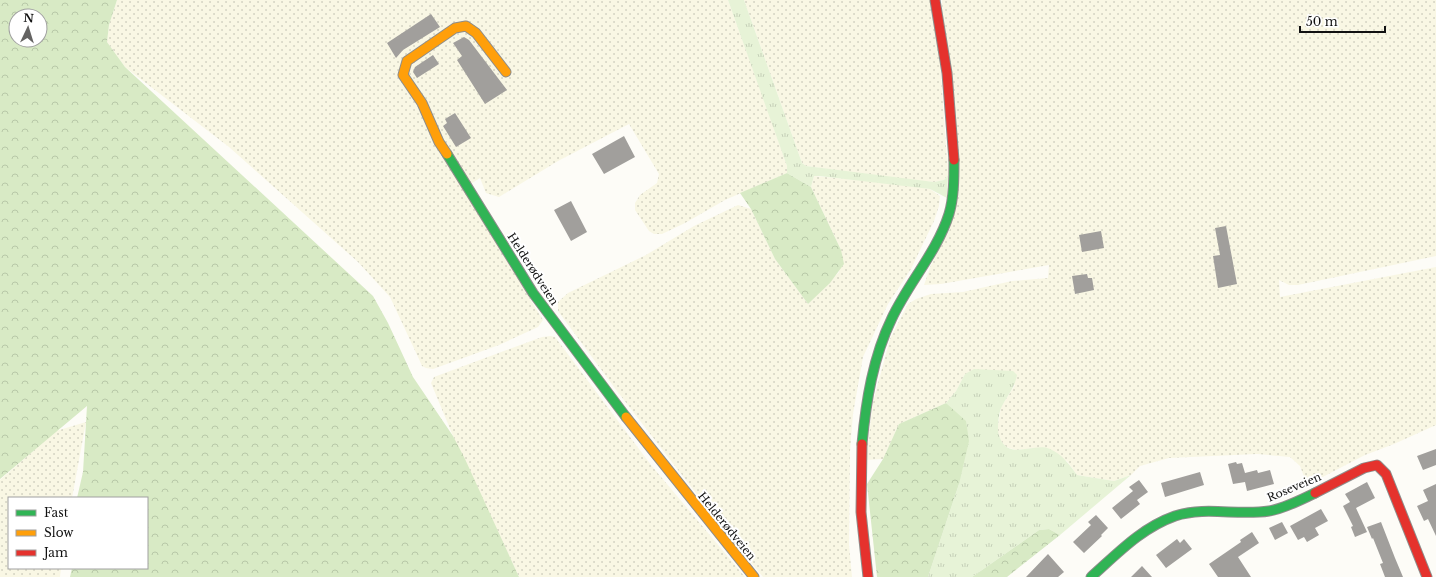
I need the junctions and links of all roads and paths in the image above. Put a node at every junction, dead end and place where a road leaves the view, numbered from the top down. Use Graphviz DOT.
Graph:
graph roads {
  1 [pos="935,0"];
  2 [pos="506,72"];
  3 [pos="754,577"];
  4 [pos="868,577"];
  5 [pos="1091,577"];
  6 [pos="1427,577"];
  1 -- 4 [label="street"];
  2 -- 3 [label="street, Helderødveien"];
  5 -- 6 [label="street, Roseveien"];
}
